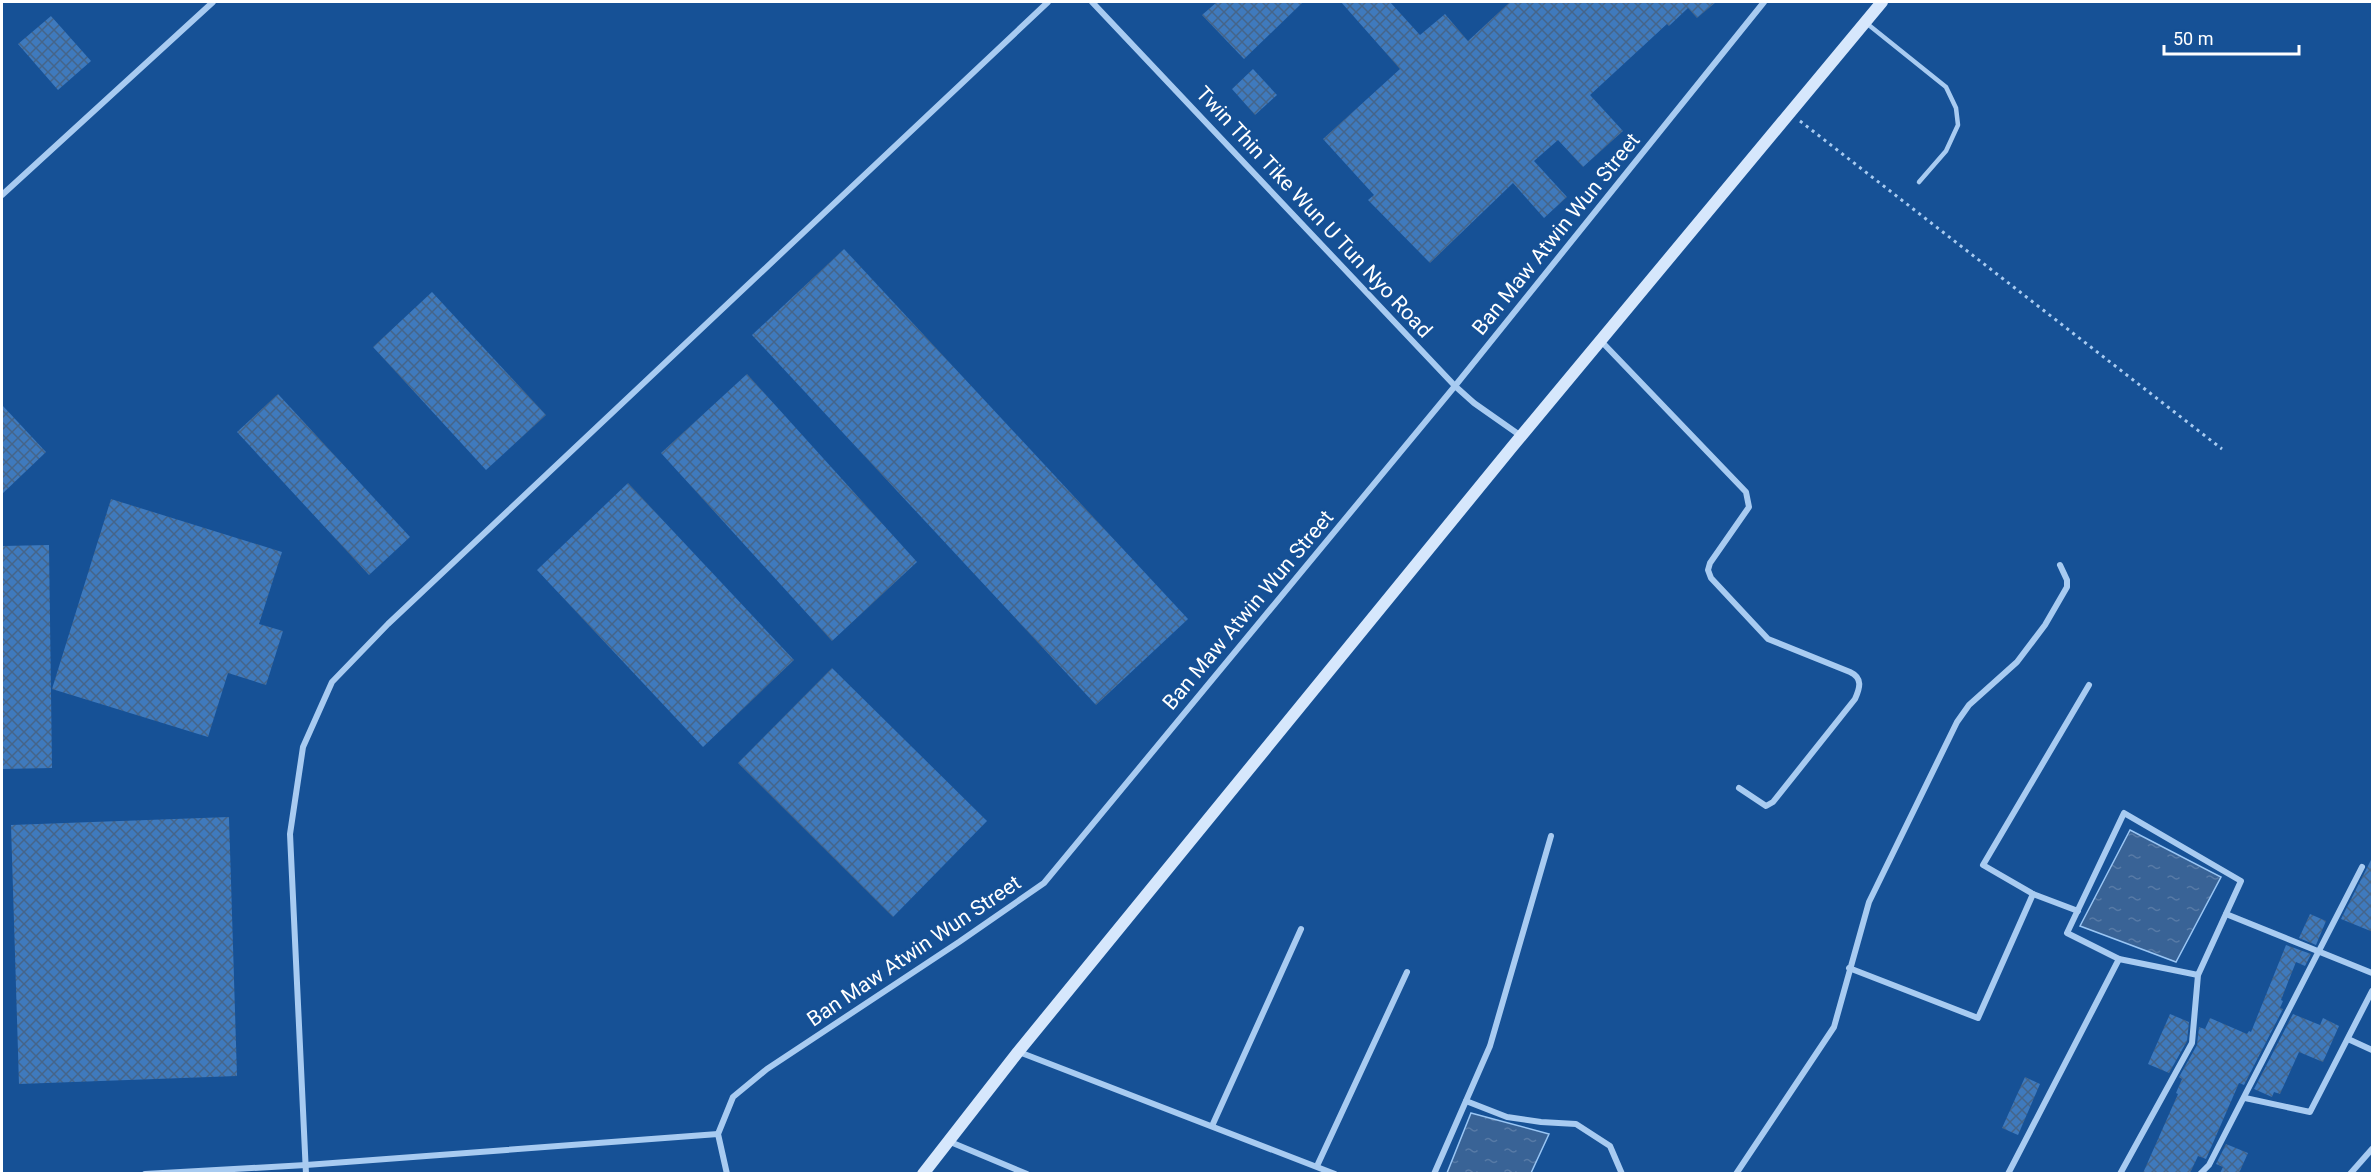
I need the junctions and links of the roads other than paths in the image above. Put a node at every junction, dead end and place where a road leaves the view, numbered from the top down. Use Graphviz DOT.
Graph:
graph roads {
  1 [pos="213,2"];
  2 [pos="1048,2"];
  3 [pos="1092,2"];
  4 [pos="1764,2"];
  5 [pos="1882,2"];
  6 [pos="1865,22"];
  7 [pos="1920,182"];
  8 [pos="2,195"];
  9 [pos="1600,341"];
  10 [pos="1455,386"];
  11 [pos="1521,436"];
  12 [pos="2060,565"];
  13 [pos="2089,685"];
  14 [pos="1739,788"];
  15 [pos="1551,836"];
  16 [pos="2362,867"];
  17 [pos="2033,894"];
  18 [pos="2078,911"];
  19 [pos="2226,914"];
  20 [pos="1301,929"];
  21 [pos="2319,952"];
  22 [pos="2119,959"];
  23 [pos="1849,968"];
  24 [pos="1407,972"];
  25 [pos="2373,973"];
  26 [pos="2198,975"];
  27 [pos="2373,991"];
  28 [pos="2348,1039"];
  29 [pos="2373,1050"];
  30 [pos="1018,1052"];
  31 [pos="2245,1098"];
  32 [pos="1466,1101"];
  33 [pos="1212,1126"];
  34 [pos="718,1134"];
  35 [pos="947,1140"];
  36 [pos="2373,1149"];
  37 [pos="306,1165"];
  38 [pos="1317,1166"];
  39 [pos="145,1173"];
  40 [pos="306,1173"];
  41 [pos="727,1173"];
  42 [pos="923,1173"];
  43 [pos="1027,1173"];
  44 [pos="1335,1173"];
  45 [pos="1434,1173"];
  46 [pos="1622,1173"];
  47 [pos="1736,1173"];
  48 [pos="2008,1173"];
  49 [pos="2120,1173"];
  50 [pos="2200,1173"];
  51 [pos="2350,1173"];
  1 -- 8 [label="street"];
  2 -- 37 [label="street"];
  3 -- 10 [label="street, Twin Thin Tike Wun U Tun Nyo Road"];
  4 -- 10 [label="street, Ban Maw Atwin Wun Street"];
  5 -- 6 [label="main road"];
  6 -- 7 [label="lane"];
  6 -- 9 [label="main road"];
  9 -- 11 [label="main road"];
  9 -- 14 [label="street"];
  10 -- 11 [label="street, Twin Thin Tike Wun U Tun Nyo Road"];
  10 -- 34 [label="street, Ban Maw Atwin Wun Street"];
  11 -- 30 [label="main road"];
  12 -- 23 [label="street"];
  13 -- 17 [label="street"];
  15 -- 32 [label="street"];
  16 -- 21 [label="street"];
  17 -- 18 [label="street"];
  17 -- 23 [label="street"];
  18 -- 19 [label="street"];
  18 -- 22 [label="street"];
  19 -- 21 [label="street"];
  19 -- 26 [label="street"];
  20 -- 33 [label="street"];
  21 -- 25 [label="street"];
  21 -- 31 [label="street"];
  22 -- 26 [label="street"];
  22 -- 48 [label="street"];
  23 -- 47 [label="street"];
  24 -- 38 [label="street"];
  26 -- 49 [label="street"];
  27 -- 28 [label="street"];
  28 -- 29 [label="street"];
  28 -- 31 [label="street"];
  30 -- 33 [label="street"];
  30 -- 35 [label="main road"];
  31 -- 50 [label="street"];
  32 -- 45 [label="street"];
  32 -- 46 [label="street"];
  33 -- 38 [label="street"];
  34 -- 37 [label="street"];
  34 -- 41 [label="street"];
  35 -- 42 [label="main road"];
  35 -- 43 [label="street"];
  36 -- 51 [label="street"];
  37 -- 39 [label="street"];
  37 -- 40 [label="street"];
  38 -- 44 [label="street"];
}
